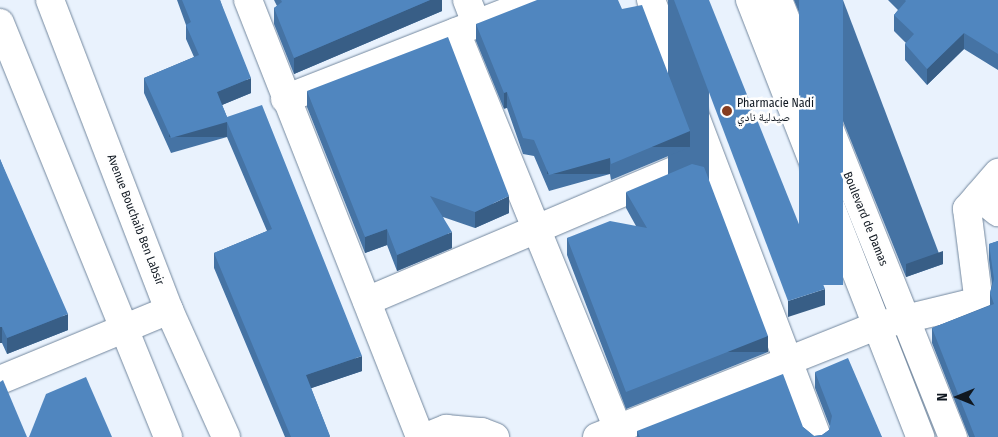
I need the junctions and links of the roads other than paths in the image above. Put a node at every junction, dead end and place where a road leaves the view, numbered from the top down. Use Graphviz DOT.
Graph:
graph roads {
  1 [pos="50,0"];
  2 [pos="248,0"];
  3 [pos="537,0"];
  4 [pos="651,0"];
  5 [pos="750,0"];
  6 [pos="778,0"];
  7 [pos="466,19"];
  8 [pos="0,23"];
  9 [pos="285,99"];
  10 [pos="709,156"];
  11 [pos="998,173"];
  12 [pos="988,204"];
  13 [pos="537,230"];
  14 [pos="367,301"];
  15 [pos="170,310"];
  16 [pos="904,319"];
  17 [pos="876,326"];
  18 [pos="124,329"];
  19 [pos="787,364"];
  20 [pos="0,380"];
  21 [pos="612,434"];
  22 [pos="168,437"];
  23 [pos="226,437"];
  24 [pos="420,437"];
  25 [pos="426,437"];
  26 [pos="495,437"];
  27 [pos="817,437"];
  28 [pos="920,437"];
  29 [pos="952,437"];
  1 -- 15 [label="street, Avenue Bouchaib Ben Labsir"];
  2 -- 9 [label="street"];
  3 -- 7 [label="street"];
  4 -- 10 [label="street"];
  5 -- 17 [label="street"];
  6 -- 16 [label="street, Boulevard de Damas"];
  7 -- 9 [label="street"];
  7 -- 13 [label="street"];
  8 -- 18 [label="street"];
  9 -- 14 [label="street"];
  10 -- 13 [label="street"];
  10 -- 19 [label="street"];
  11 -- 12 [label="street"];
  12 -- 16 [label="street"];
  13 -- 14 [label="street"];
  13 -- 21 [label="street"];
  14 -- 24 [label="street"];
  15 -- 18 [label="street"];
  15 -- 23 [label="street, Avenue Bouchaib Ben Labsir"];
  16 -- 17 [label="street"];
  16 -- 29 [label="street, Boulevard de Damas"];
  17 -- 19 [label="street"];
  17 -- 28 [label="street"];
  18 -- 20 [label="street"];
  18 -- 22 [label="street"];
  19 -- 21 [label="street"];
  19 -- 27 [label="street"];
  25 -- 26 [label="street"];
}
